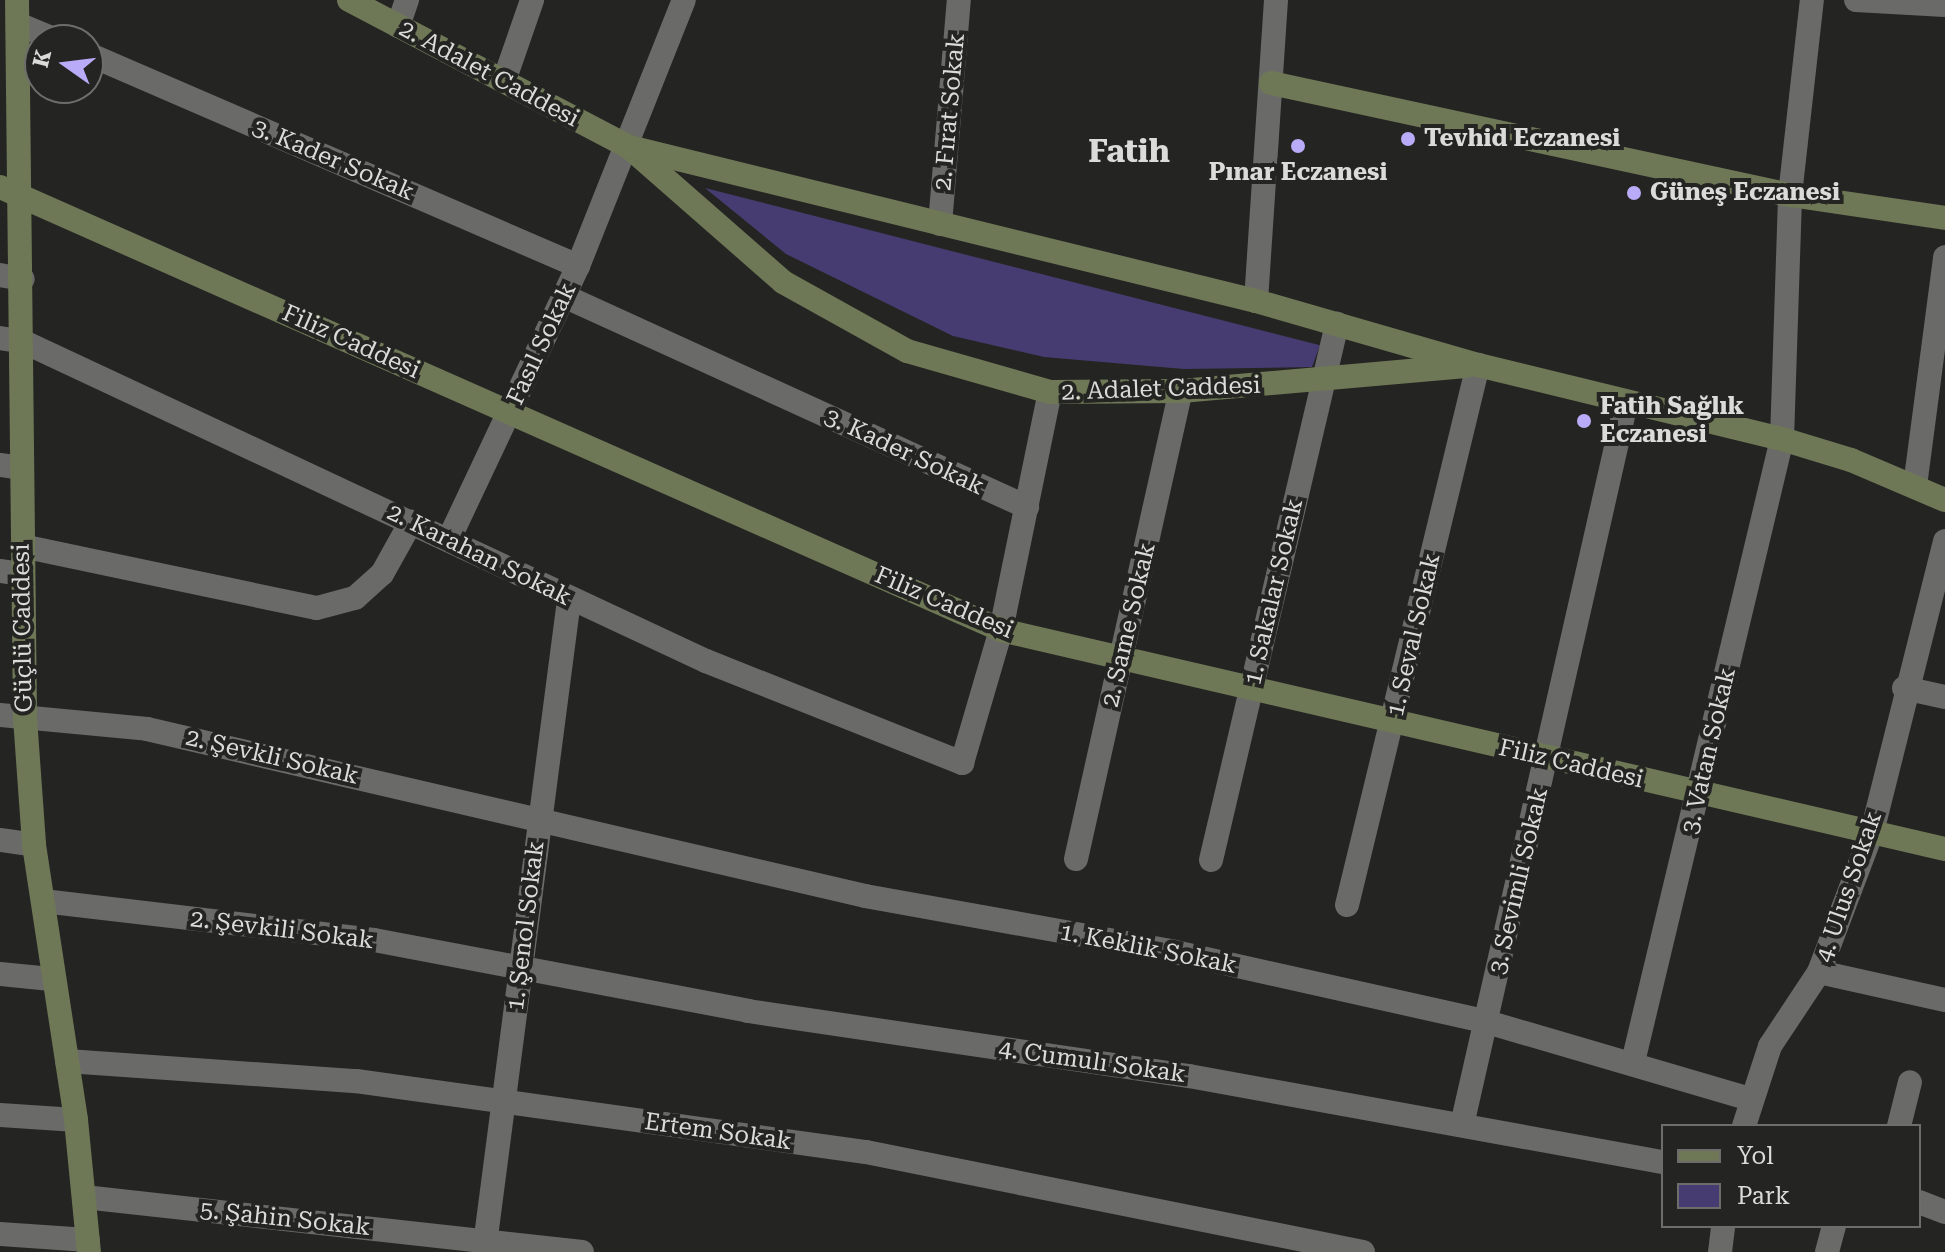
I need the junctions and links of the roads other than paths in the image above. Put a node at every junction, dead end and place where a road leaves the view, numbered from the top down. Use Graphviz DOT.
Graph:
graph roads {
  1 [pos="349,0"];
  2 [pos="407,0"];
  3 [pos="532,0"];
  4 [pos="684,0"];
  5 [pos="959,0"];
  6 [pos="1276,0"];
  7 [pos="1812,0"];
  8 [pos="1856,0"];
  9 [pos="1945,5"];
  10 [pos="18,12"];
  11 [pos="34,24"];
  12 [pos="398,26"];
  13 [pos="104,61"];
  14 [pos="504,81"];
  15 [pos="1271,83"];
  16 [pos="629,147"];
  17 [pos="11,192"];
  18 [pos="1790,195"];
  19 [pos="1945,218"];
  20 [pos="940,224"];
  21 [pos="1945,257"];
  22 [pos="578,266"];
  23 [pos="11,277"];
  24 [pos="564,296"];
  25 [pos="1256,301"];
  26 [pos="1337,324"];
  27 [pos="12,340"];
  28 [pos="1478,365"];
  29 [pos="1323,382"];
  30 [pos="1181,391"];
  31 [pos="1050,392"];
  32 [pos="1626,403"];
  33 [pos="510,412"];
  34 [pos="1782,439"];
  35 [pos="10,466"];
  36 [pos="1915,486"];
  37 [pos="1945,500"];
  38 [pos="1027,507"];
  39 [pos="411,522"];
  40 [pos="449,539"];
  41 [pos="1945,541"];
  42 [pos="22,546"];
  43 [pos="11,572"];
  44 [pos="569,600"];
  45 [pos="1001,630"];
  46 [pos="1122,660"];
  47 [pos="1904,688"];
  48 [pos="1251,690"];
  49 [pos="1945,697"];
  50 [pos="0,715"];
  51 [pos="25,718"];
  52 [pos="1393,724"];
  53 [pos="1546,760"];
  54 [pos="1699,793"];
  55 [pos="540,819"];
  56 [pos="1872,832"];
  57 [pos="0,840"];
  58 [pos="34,845"];
  59 [pos="1945,849"];
  60 [pos="1076,859"];
  61 [pos="1211,860"];
  62 [pos="43,901"];
  63 [pos="1347,905"];
  64 [pos="521,968"];
  65 [pos="1819,972"];
  66 [pos="0,974"];
  67 [pos="51,979"];
  68 [pos="1945,1000"];
  69 [pos="1487,1022"];
  70 [pos="67,1061"];
  71 [pos="1633,1062"];
  72 [pos="1910,1082"];
  73 [pos="1750,1099"];
  74 [pos="503,1102"];
  75 [pos="0,1115"];
  76 [pos="76,1120"];
  77 [pos="1744,1124"];
  78 [pos="1900,1124"];
  79 [pos="1462,1125"];
  80 [pos="1661,1162"];
  81 [pos="84,1197"];
  82 [pos="1921,1203"];
  83 [pos="1945,1212"];
  84 [pos="1723,1228"];
  85 [pos="1833,1228"];
  86 [pos="0,1234"];
  87 [pos="89,1246"];
  88 [pos="484,1246"];
  89 [pos="582,1252"];
  90 [pos="1363,1252"];
  91 [pos="1720,1252"];
  92 [pos="1827,1252"];
  1 -- 12 [label="main road, 2. Adalet Caddesi"];
  2 -- 12 [label="street"];
  3 -- 14 [label="street"];
  4 -- 16 [label="street, Fasıl Sokak"];
  5 -- 20 [label="street, 2. Fırat Sokak"];
  6 -- 15 [label="street"];
  7 -- 18 [label="street, 3. Vatan Sokak"];
  8 -- 9 [label="street"];
  10 -- 11 [label="street"];
  10 -- 17 [label="main road, Güçlü Caddesi"];
  12 -- 14 [label="main road, 2. Adalet Caddesi"];
  13 -- 22 [label="street, 3. Kader Sokak"];
  14 -- 16 [label="main road, 2. Adalet Caddesi"];
  15 -- 18 [label="main road"];
  15 -- 25 [label="street"];
  16 -- 20 [label="main road, 2. Adalet Caddesi"];
  16 -- 22 [label="street, Fasıl Sokak"];
  16 -- 31 [label="main road, 2. Adalet Caddesi"];
  17 -- 23 [label="main road, Güçlü Caddesi"];
  17 -- 33 [label="main road, Filiz Caddesi"];
  18 -- 19 [label="main road"];
  18 -- 34 [label="street, 3. Vatan Sokak"];
  20 -- 25 [label="main road, 2. Adalet Caddesi"];
  21 -- 36 [label="street"];
  22 -- 24 [label="street, Fasıl Sokak"];
  23 -- 27 [label="main road, Güçlü Caddesi"];
  24 -- 33 [label="street, Fasıl Sokak"];
  24 -- 38 [label="street, 3. Kader Sokak"];
  25 -- 26 [label="main road, 2. Adalet Caddesi"];
  26 -- 28 [label="main road, 2. Adalet Caddesi"];
  26 -- 29 [label="street, 1. Sakalar Sokak"];
  27 -- 35 [label="main road, Güçlü Caddesi"];
  27 -- 39 [label="street, 2. Karahan Sokak"];
  28 -- 29 [label="main road, 2. Adalet Caddesi"];
  28 -- 32 [label="main road, 2. Adalet Caddesi"];
  28 -- 52 [label="street, 1. Seval Sokak"];
  29 -- 30 [label="main road, 2. Adalet Caddesi"];
  29 -- 48 [label="street, 1. Sakalar Sokak"];
  30 -- 31 [label="main road, 2. Adalet Caddesi"];
  30 -- 46 [label="street, 2. Same Sokak"];
  31 -- 38 [label="street"];
  32 -- 34 [label="main road, 2. Adalet Caddesi"];
  32 -- 53 [label="street, 3. Sevimli Sokak"];
  33 -- 40 [label="street, Fasıl Sokak"];
  33 -- 45 [label="main road, Filiz Caddesi"];
  34 -- 36 [label="main road, 2. Adalet Caddesi"];
  34 -- 54 [label="street, 3. Vatan Sokak"];
  35 -- 42 [label="main road, Güçlü Caddesi"];
  36 -- 37 [label="main road, 2. Adalet Caddesi"];
  38 -- 45 [label="street"];
  39 -- 40 [label="street, 2. Karahan Sokak"];
  39 -- 42 [label="street"];
  40 -- 44 [label="street, 2. Karahan Sokak"];
  41 -- 47 [label="street, 4. Ulus Sokak"];
  42 -- 43 [label="main road, Güçlü Caddesi"];
  43 -- 51 [label="main road, Güçlü Caddesi"];
  44 -- 45 [label="street, 2. Karahan Sokak"];
  44 -- 55 [label="street, 1. Şenol Sokak"];
  45 -- 46 [label="main road, Filiz Caddesi"];
  46 -- 48 [label="main road, Filiz Caddesi"];
  46 -- 60 [label="street, 2. Same Sokak"];
  47 -- 49 [label="street"];
  47 -- 56 [label="street, 4. Ulus Sokak"];
  48 -- 52 [label="main road, Filiz Caddesi"];
  48 -- 61 [label="street, 1. Sakalar Sokak"];
  50 -- 51 [label="street, 2. Şevkli Sokak"];
  51 -- 55 [label="street, 2. Şevkli Sokak"];
  51 -- 58 [label="main road, Güçlü Caddesi"];
  52 -- 53 [label="main road, Filiz Caddesi"];
  52 -- 63 [label="street, 1. Seval Sokak"];
  53 -- 54 [label="main road, Filiz Caddesi"];
  53 -- 69 [label="street, 3. Sevimli Sokak"];
  54 -- 56 [label="main road, Filiz Caddesi"];
  54 -- 71 [label="street, 3. Vatan Sokak"];
  55 -- 64 [label="street, 1. Şenol Sokak"];
  55 -- 69 [label="street, 1. Keklik Sokak"];
  56 -- 59 [label="main road, Filiz Caddesi"];
  56 -- 65 [label="street, 4. Ulus Sokak"];
  57 -- 58 [label="street"];
  58 -- 62 [label="main road, Güçlü Caddesi"];
  62 -- 64 [label="street, 2. Şevkili Sokak"];
  62 -- 67 [label="main road, Güçlü Caddesi"];
  64 -- 74 [label="street, 1. Şenol Sokak"];
  64 -- 79 [label="street, 4. Cumulı Sokak"];
  65 -- 68 [label="street"];
  65 -- 73 [label="street, 4. Ulus Sokak"];
  66 -- 67 [label="street"];
  67 -- 70 [label="main road, Güçlü Caddesi"];
  69 -- 71 [label="street, 1. Keklik Sokak"];
  69 -- 79 [label="street, 3. Sevimli Sokak"];
  70 -- 74 [label="street, Ertem Sokak"];
  70 -- 76 [label="main road, Güçlü Caddesi"];
  71 -- 73 [label="street, 1. Keklik Sokak"];
  72 -- 78 [label="street"];
  73 -- 77 [label="street, 4. Ulus Sokak"];
  74 -- 88 [label="street, 1. Şenol Sokak"];
  74 -- 90 [label="street, Ertem Sokak"];
  75 -- 76 [label="street"];
  76 -- 81 [label="main road, Güçlü Caddesi"];
  79 -- 80 [label="street, 4. Cumulı Sokak"];
  81 -- 87 [label="main road, Güçlü Caddesi"];
  81 -- 88 [label="street, 5. Şahin Sokak"];
  82 -- 83 [label="street"];
  84 -- 91 [label="street"];
  85 -- 92 [label="street"];
  86 -- 87 [label="street"];
  88 -- 89 [label="street, 5. Şahin Sokak"];
}
